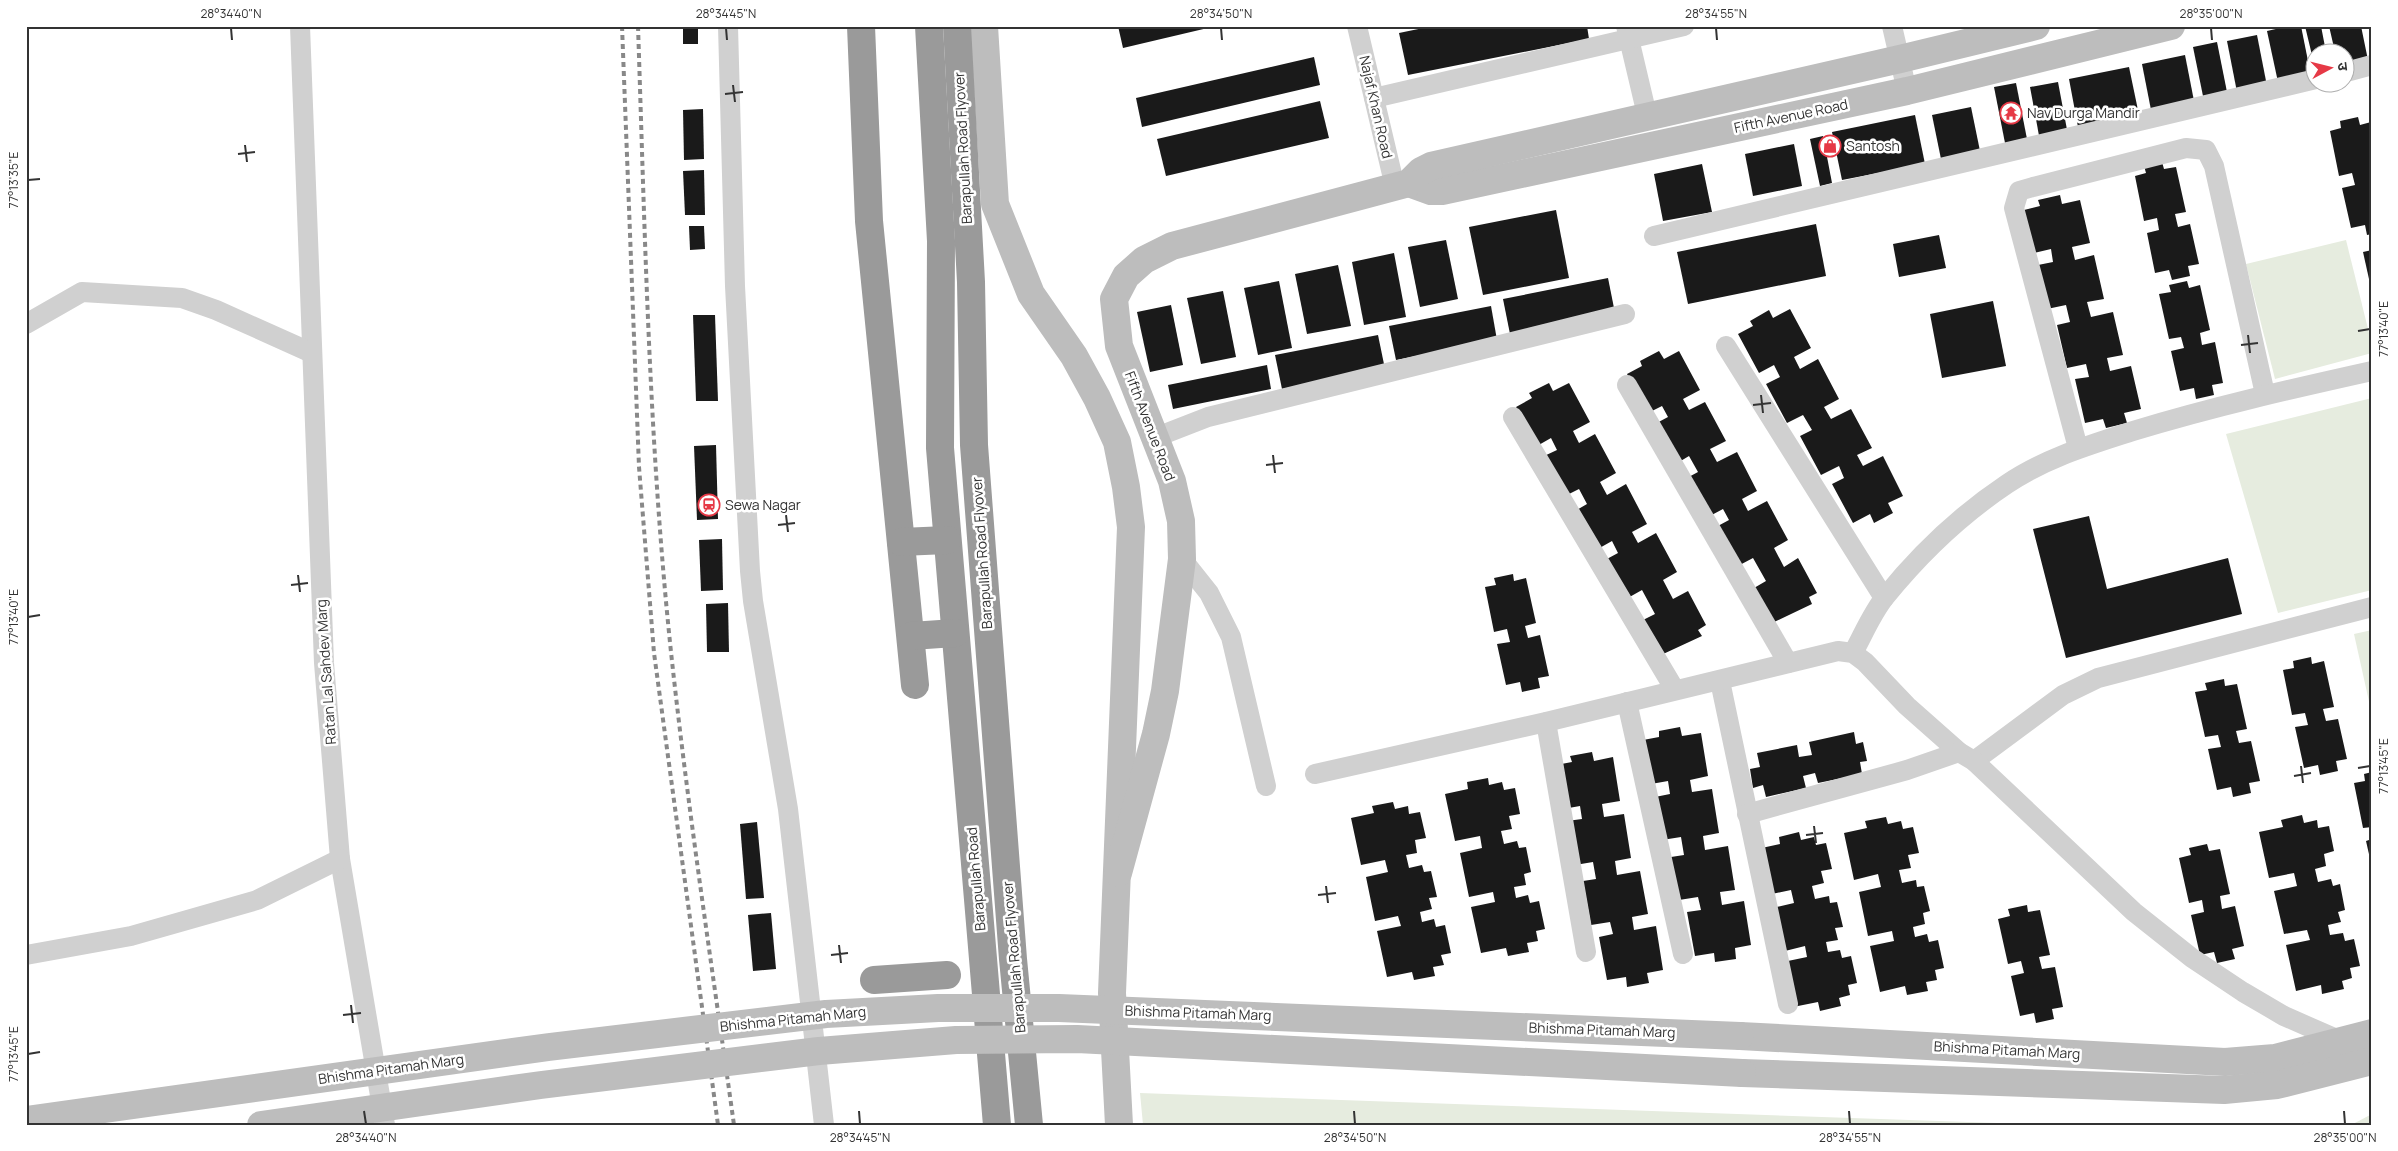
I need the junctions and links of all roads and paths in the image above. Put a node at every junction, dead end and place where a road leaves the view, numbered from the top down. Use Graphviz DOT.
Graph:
graph roads {
  1 [pos="300,26"];
  2 [pos="728,26"];
  3 [pos="861,26"];
  4 [pos="929,26"];
  5 [pos="957,26"];
  6 [pos="984,26"];
  7 [pos="1357,26"];
  8 [pos="1684,26"];
  9 [pos="1892,26"];
  10 [pos="2036,26"];
  11 [pos="2171,26"];
  12 [pos="1627,32"];
  13 [pos="1900,59"];
  14 [pos="2372,65"];
  15 [pos="2356,69"];
  16 [pos="2306,81"];
  17 [pos="1907,91"];
  18 [pos="1374,98"];
  19 [pos="1647,115"];
  20 [pos="1402,185"];
  21 [pos="1654,236"];
  22 [pos="1625,314"];
  23 [pos="26,324"];
  24 [pos="1726,346"];
  25 [pos="312,353"];
  26 [pos="2372,371"];
  27 [pos="1627,385"];
  28 [pos="2265,394"];
  29 [pos="1513,417"];
  30 [pos="1154,438"];
  31 [pos="2078,448"];
  32 [pos="947,540"];
  33 [pos="901,542"];
  34 [pos="1182,559"];
  35 [pos="1884,598"];
  36 [pos="2372,607"];
  37 [pos="955,633"];
  38 [pos="911,636"];
  39 [pos="1853,653"];
  40 [pos="1788,664"];
  41 [pos="1720,681"];
  42 [pos="915,685"];
  43 [pos="1675,690"];
  44 [pos="1627,702"];
  45 [pos="1546,722"];
  46 [pos="1967,756"];
  47 [pos="1315,774"];
  48 [pos="1266,786"];
  49 [pos="1747,814"];
  50 [pos="340,859"];
  51 [pos="1118,872"];
  52 [pos="1586,952"];
  53 [pos="1683,954"];
  54 [pos="26,956"];
  55 [pos="947,975"];
  56 [pos="874,980"];
  57 [pos="1788,1004"];
  58 [pos="2372,1033"];
  59 [pos="2340,1041"];
  60 [pos="2372,1061"];
  61 [pos="26,1120"];
  62 [pos="261,1125"];
  63 [pos="385,1125"];
  64 [pos="824,1125"];
  65 [pos="998,1125"];
  66 [pos="1030,1125"];
  67 [pos="1119,1125"];
  1 -- 25 [label="street, Ratan Lal Sahdev Marg"];
  2 -- 64 [label="street"];
  3 -- 33 [label="highway"];
  4 -- 32 [label="highway, Barapullah Road Flyover"];
  5 -- 66 [label="highway, Barapullah Road Flyover"];
  6 -- 51 [label="main road"];
  7 -- 18 [label="street, Najaf Khan Road"];
  8 -- 12 [label="street"];
  9 -- 13 [label="street"];
  10 -- 13 [label="main road, Fifth Avenue Road"];
  11 -- 17 [label="main road, Fifth Avenue Road"];
  12 -- 18 [label="street"];
  12 -- 19 [label="street"];
  13 -- 17 [label="street"];
  13 -- 19 [label="main road, Fifth Avenue Road"];
  14 -- 15 [label="street"];
  16 -- 21 [label="street"];
  17 -- 20 [label="main road, Fifth Avenue Road"];
  18 -- 20 [label="street, Najaf Khan Road"];
  19 -- 20 [label="main road, Fifth Avenue Road"];
  20 -- 30 [label="main road, Fifth Avenue Road"];
  22 -- 30 [label="street"];
  23 -- 25 [label="street"];
  24 -- 35 [label="street"];
  25 -- 50 [label="street, Ratan Lal Sahdev Marg"];
  26 -- 28 [label="street"];
  27 -- 40 [label="street"];
  28 -- 31 [label="street"];
  28 -- 31 [label="street"];
  29 -- 43 [label="street"];
  30 -- 34 [label="main road, Fifth Avenue Road"];
  31 -- 35 [label="street"];
  32 -- 33 [label="highway"];
  32 -- 37 [label="highway, Barapullah Road Flyover"];
  33 -- 38 [label="highway"];
  34 -- 48 [label="street"];
  34 -- 51 [label="main road, Fifth Avenue Road"];
  35 -- 39 [label="street"];
  36 -- 46 [label="street"];
  37 -- 38 [label="highway"];
  37 -- 65 [label="highway, Barapullah Road"];
  38 -- 42 [label="highway"];
  39 -- 40 [label="street"];
  39 -- 46 [label="street"];
  40 -- 41 [label="street"];
  41 -- 43 [label="street"];
  41 -- 49 [label="street"];
  43 -- 44 [label="street"];
  44 -- 45 [label="street"];
  44 -- 53 [label="street"];
  45 -- 47 [label="street"];
  45 -- 52 [label="street"];
  46 -- 49 [label="street"];
  46 -- 59 [label="street"];
  49 -- 57 [label="street"];
  50 -- 54 [label="street"];
  50 -- 63 [label="street, Ratan Lal Sahdev Marg"];
  51 -- 67 [label="main road"];
  55 -- 56 [label="highway"];
  58 -- 59 [label="main road, Bhishma Pitamah Marg"];
  59 -- 61 [label="main road, Bhishma Pitamah Marg, bridge"];
  60 -- 62 [label="main road, bridge"];
}
